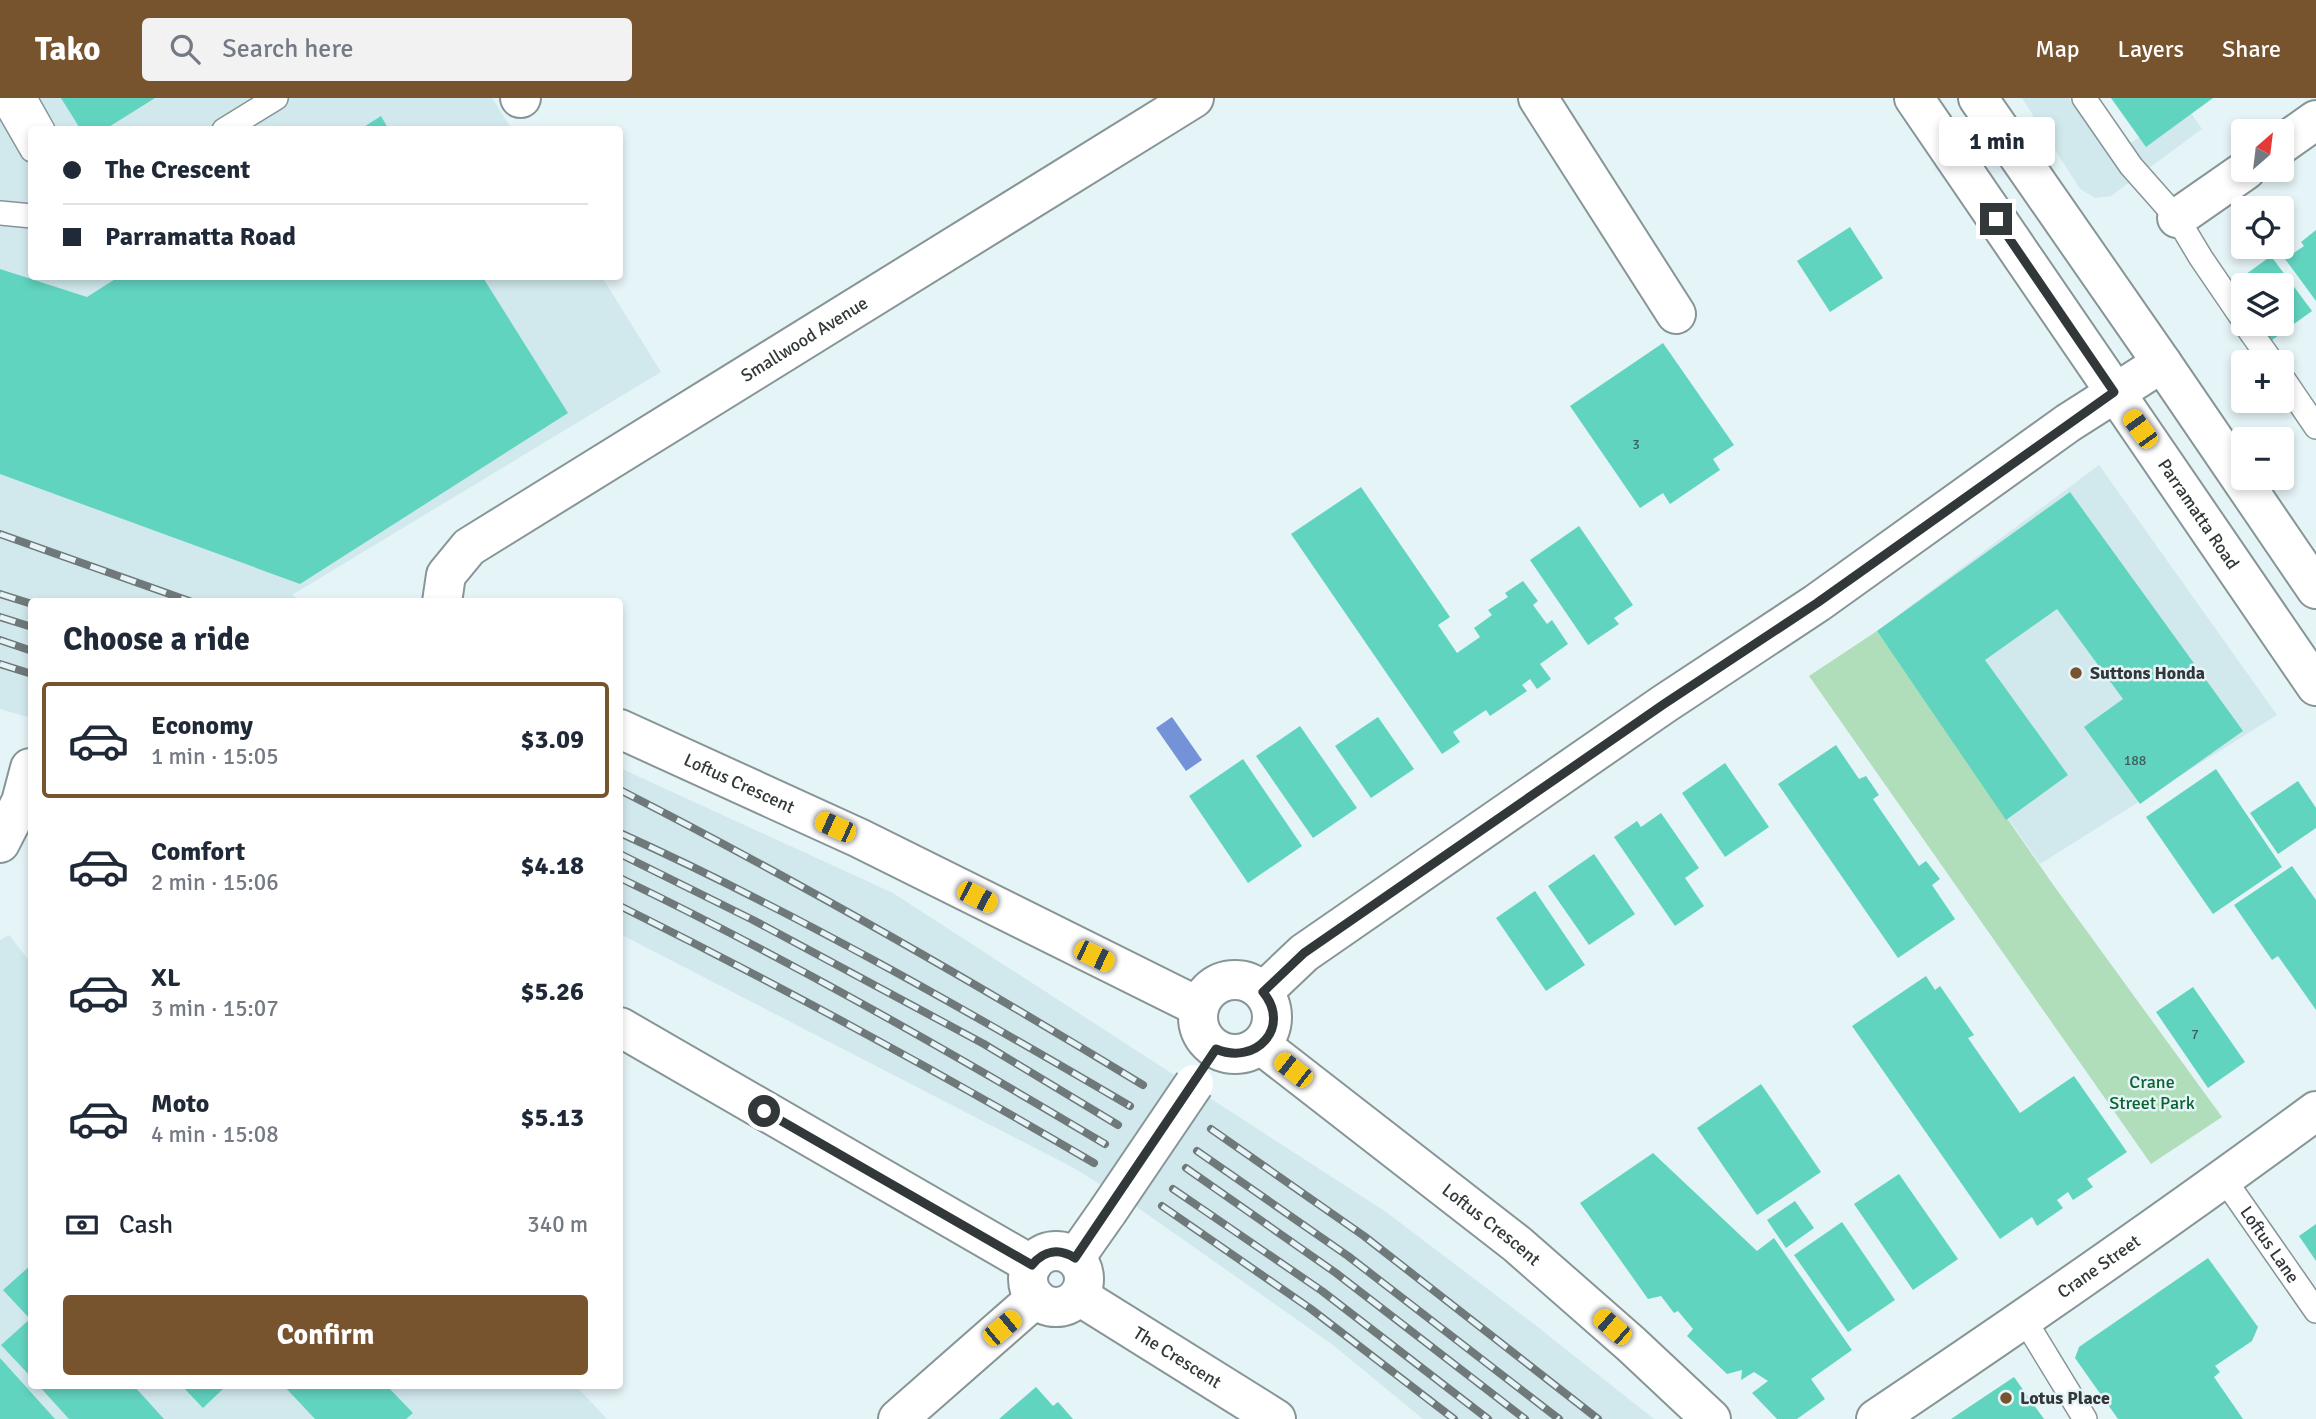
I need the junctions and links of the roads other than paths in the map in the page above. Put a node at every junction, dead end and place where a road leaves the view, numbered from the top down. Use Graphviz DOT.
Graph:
graph roads {
  1 [pos="2,98"];
  2 [pos="24,98"];
  3 [pos="276,98"];
  4 [pos="1194,98"];
  5 [pos="1538,98"];
  6 [pos="1914,98"];
  7 [pos="1978,98"];
  8 [pos="2084,98"];
  9 [pos="2316,120"];
  10 [pos="41,126"];
  11 [pos="231,126"];
  12 [pos="2294,136"];
  13 [pos="28,143"];
  14 [pos="2231,180"];
  15 [pos="0,213"];
  16 [pos="28,216"];
  17 [pos="2177,218"];
  18 [pos="2231,303"];
  19 [pos="1676,314"];
  20 [pos="2162,363"];
  21 [pos="2114,392"];
  22 [pos="2294,395"];
  23 [pos="2316,427"];
  24 [pos="2316,589"];
  25 [pos="442,598"];
  26 [pos="2316,687"];
  27 [pos="623,730"];
  28 [pos="21,766"];
  29 [pos="0,844"];
  30 [pos="1263,992"];
  31 [pos="1199,1007"];
  32 [pos="623,1029"];
  33 [pos="1261,1045"];
  34 [pos="1216,1049"];
  35 [pos="2316,1111"];
  36 [pos="2224,1179"];
  37 [pos="1075,1258"];
  38 [pos="1034,1282"];
  39 [pos="1079,1296"];
  40 [pos="2316,1311"];
  41 [pos="2024,1319"];
  42 [pos="898,1419"];
  43 [pos="1276,1419"];
  44 [pos="1711,1419"];
  45 [pos="1876,1419"];
  46 [pos="2085,1419"];
  1 -- 13 [label="lane"];
  2 -- 10 [label="lane"];
  3 -- 11 [label="lane"];
  4 -- 25 [label="main road, Smallwood Avenue"];
  5 -- 19 [label="main road"];
  6 -- 21 [label="main road, Parramatta Road"];
  7 -- 20 [label="main road"];
  8 -- 17 [label="lane"];
  9 -- 12 [label="main road"];
  14 -- 17 [label="main road"];
  15 -- 16 [label="lane"];
  17 -- 18 [label="lane"];
  20 -- 21 [label="main road"];
  20 -- 24 [label="main road"];
  21 -- 26 [label="main road, Parramatta Road"];
  21 -- 30 [label="main road"];
  22 -- 23 [label="lane"];
  27 -- 31 [label="main road, Loftus Crescent"];
  28 -- 29 [label="main road"];
  30 -- 31 [label="main road"];
  30 -- 33 [label="main road"];
  31 -- 34 [label="main road"];
  32 -- 38 [label="main road"];
  33 -- 34 [label="main road"];
  33 -- 44 [label="main road, Loftus Crescent"];
  34 -- 37 [label="main road, bridge"];
  35 -- 36 [label="main road, Crane Street"];
  36 -- 40 [label="lane, Loftus Lane"];
  36 -- 41 [label="main road, Crane Street"];
  37 -- 38 [label="main road"];
  37 -- 39 [label="main road"];
  38 -- 39 [label="main road"];
  38 -- 42 [label="main road"];
  39 -- 43 [label="main road, The Crescent"];
  41 -- 45 [label="main road, Crane Street"];
  41 -- 46 [label="lane"];
}
